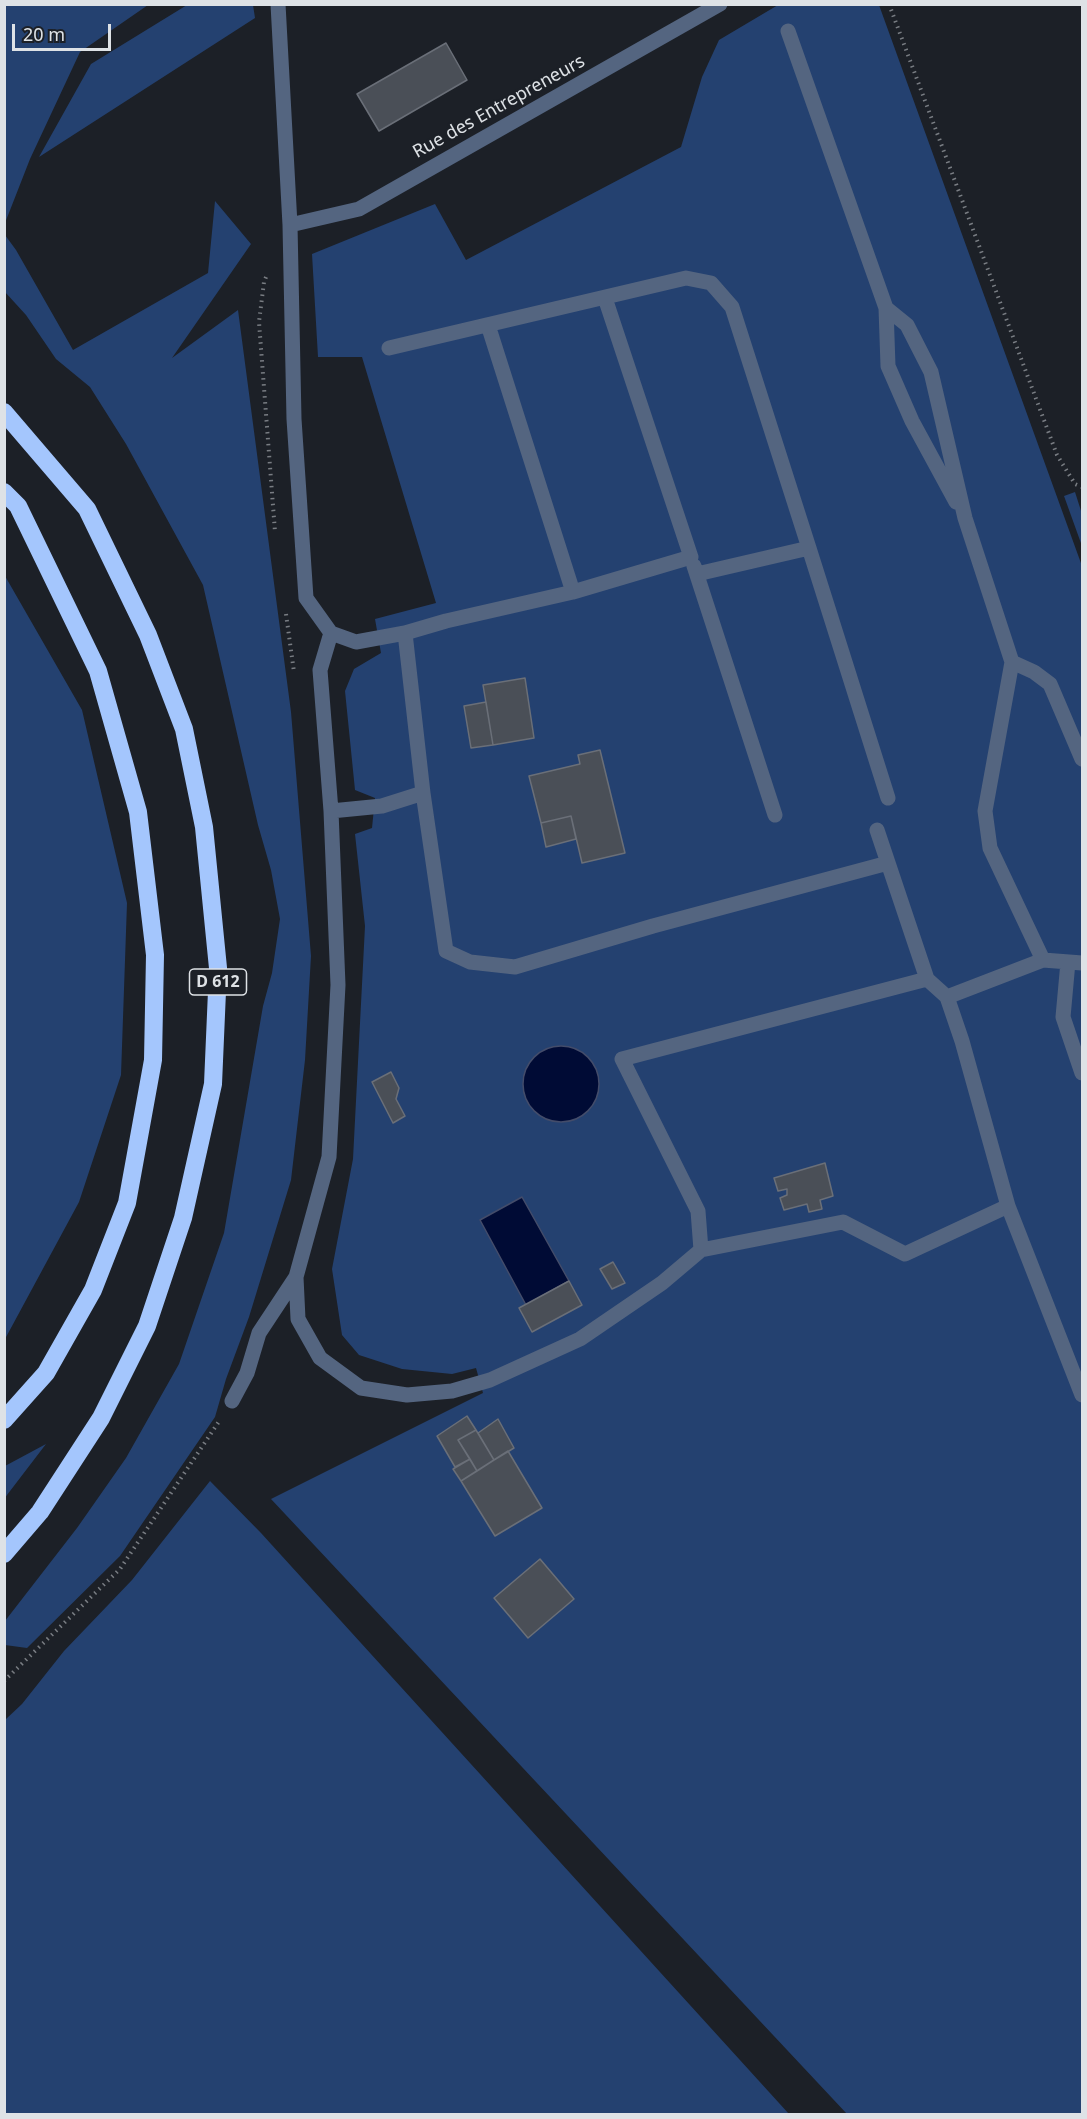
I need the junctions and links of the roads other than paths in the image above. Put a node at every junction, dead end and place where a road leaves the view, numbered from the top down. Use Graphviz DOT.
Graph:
graph roads {
  1 [pos="278,4"];
  2 [pos="720,4"];
  3 [pos="788,32"];
  4 [pos="290,225"];
  5 [pos="605,298"];
  6 [pos="886,308"];
  7 [pos="488,325"];
  8 [pos="390,348"];
  9 [pos="4,412"];
  10 [pos="4,492"];
  11 [pos="965,518"];
  12 [pos="809,548"];
  13 [pos="691,557"];
  14 [pos="697,574"];
  15 [pos="573,592"];
  16 [pos="331,633"];
  17 [pos="405,633"];
  18 [pos="1012,662"];
  19 [pos="1083,759"];
  20 [pos="423,793"];
  21 [pos="888,798"];
  22 [pos="331,811"];
  23 [pos="775,815"];
  24 [pos="877,830"];
  25 [pos="888,863"];
  26 [pos="1043,960"];
  27 [pos="1075,963"];
  28 [pos="927,979"];
  29 [pos="947,997"];
  30 [pos="1083,1073"];
  31 [pos="1008,1206"];
  32 [pos="701,1250"];
  33 [pos="296,1277"];
  34 [pos="1083,1395"];
  35 [pos="232,1401"];
  36 [pos="4,1420"];
  37 [pos="4,1554"];
  1 -- 4 [label="street"];
  2 -- 4 [label="street, Rue des Entrepreneurs"];
  3 -- 6 [label="street"];
  4 -- 16 [label="street"];
  5 -- 7 [label="street"];
  5 -- 12 [label="street"];
  5 -- 13 [label="street"];
  6 -- 11 [label="street"];
  6 -- 11 [label="street"];
  7 -- 8 [label="street"];
  7 -- 15 [label="street"];
  9 -- 37 [label="highway, D 612"];
  10 -- 36 [label="highway"];
  11 -- 18 [label="street"];
  12 -- 14 [label="street"];
  12 -- 21 [label="street"];
  13 -- 14 [label="street"];
  13 -- 15 [label="street"];
  14 -- 23 [label="street"];
  15 -- 17 [label="street"];
  16 -- 17 [label="street"];
  16 -- 22 [label="street"];
  17 -- 20 [label="street"];
  18 -- 19 [label="street"];
  18 -- 26 [label="street"];
  20 -- 22 [label="street"];
  20 -- 25 [label="street"];
  22 -- 33 [label="street"];
  24 -- 25 [label="street"];
  25 -- 28 [label="street"];
  26 -- 27 [label="street"];
  26 -- 29 [label="street"];
  27 -- 30 [label="street"];
  28 -- 29 [label="street"];
  28 -- 32 [label="street"];
  29 -- 31 [label="street"];
  31 -- 32 [label="street"];
  31 -- 34 [label="street"];
  32 -- 33 [label="street"];
  33 -- 35 [label="street"];
}
